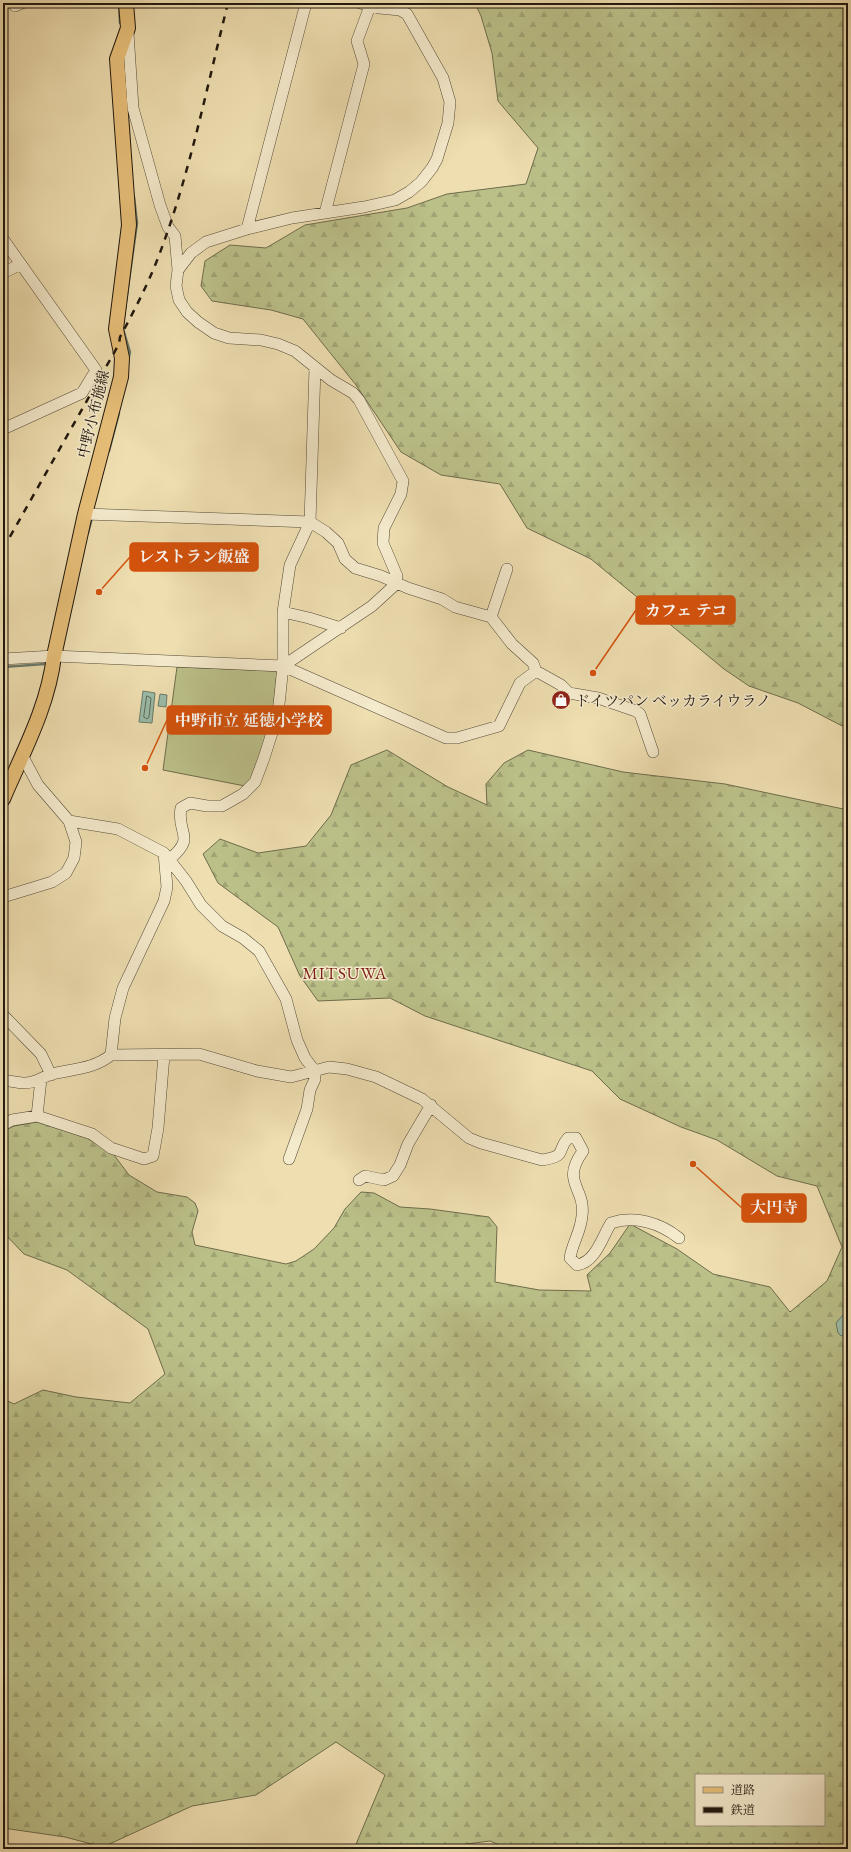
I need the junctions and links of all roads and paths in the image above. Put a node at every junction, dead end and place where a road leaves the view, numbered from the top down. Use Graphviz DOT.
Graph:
graph roads {
  1 [pos="14,3"];
  2 [pos="22,3"];
  3 [pos="126,3"];
  4 [pos="306,3"];
  5 [pos="365,5"];
  6 [pos="128,28"];
  7 [pos="325,213"];
  8 [pos="247,228"];
  9 [pos="3,239"];
  10 [pos="21,264"];
  11 [pos="178,270"];
  12 [pos="3,273"];
  13 [pos="315,368"];
  14 [pos="3,428"];
  15 [pos="85,514"];
  16 [pos="310,522"];
  17 [pos="507,569"];
  18 [pos="396,584"];
  19 [pos="283,612"];
  20 [pos="491,617"];
  21 [pos="340,628"];
  22 [pos="54,656"];
  23 [pos="3,659"];
  24 [pos="283,666"];
  25 [pos="536,671"];
  26 [pos="653,752"];
  27 [pos="22,755"];
  28 [pos="3,799"];
  29 [pos="69,821"];
  30 [pos="167,856"];
  31 [pos="3,897"];
  32 [pos="3,1015"];
  33 [pos="111,1055"];
  34 [pos="164,1055"];
  35 [pos="314,1070"];
  36 [pos="46,1077"];
  37 [pos="3,1080"];
  38 [pos="431,1104"];
  39 [pos="37,1116"];
  40 [pos="3,1125"];
  41 [pos="289,1159"];
  42 [pos="359,1180"];
  43 [pos="679,1238"];
  1 -- 2 [label="street"];
  3 -- 6 [label="main road, 中野小布施線"];
  4 -- 8 [label="street"];
  5 -- 7 [label="street"];
  5 -- 7 [label="street"];
  6 -- 11 [label="street"];
  6 -- 15 [label="main road, 中野小布施線"];
  7 -- 8 [label="street"];
  8 -- 11 [label="street"];
  9 -- 10 [label="street"];
  10 -- 12 [label="street"];
  10 -- 14 [label="street"];
  11 -- 13 [label="street"];
  13 -- 16 [label="street"];
  13 -- 18 [label="street"];
  15 -- 16 [label="street"];
  15 -- 22 [label="main road, 中野小布施線"];
  16 -- 18 [label="street"];
  16 -- 19 [label="street"];
  17 -- 20 [label="street"];
  18 -- 20 [label="street"];
  18 -- 21 [label="street"];
  19 -- 21 [label="street"];
  19 -- 24 [label="street"];
  20 -- 25 [label="street"];
  21 -- 24 [label="street"];
  22 -- 23 [label="street"];
  22 -- 24 [label="street"];
  22 -- 27 [label="main road, 中野小布施線"];
  24 -- 25 [label="street"];
  24 -- 30 [label="street"];
  25 -- 26 [label="street"];
  27 -- 28 [label="main road, 中野小布施線"];
  27 -- 29 [label="street"];
  29 -- 30 [label="street"];
  29 -- 31 [label="street"];
  30 -- 33 [label="street"];
  30 -- 35 [label="street"];
  32 -- 36 [label="street"];
  33 -- 34 [label="street"];
  33 -- 36 [label="street"];
  34 -- 35 [label="street"];
  34 -- 39 [label="street"];
  35 -- 38 [label="street"];
  35 -- 41 [label="street"];
  36 -- 37 [label="street"];
  36 -- 39 [label="street"];
  38 -- 42 [label="street"];
  38 -- 43 [label="street"];
  39 -- 40 [label="street"];
}
